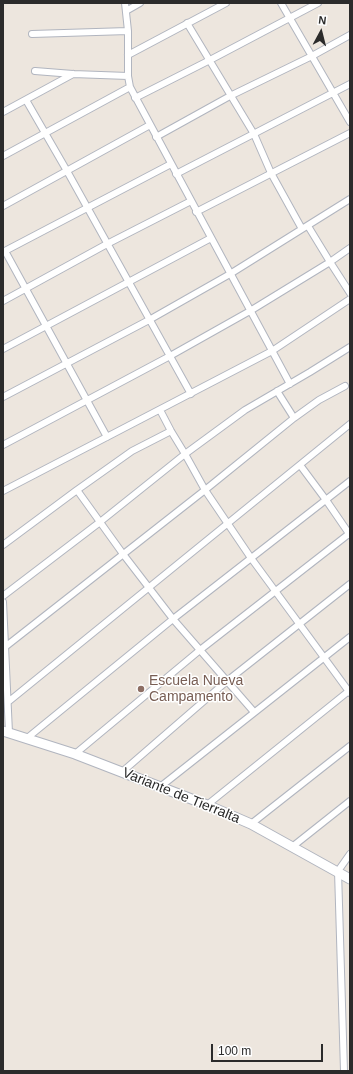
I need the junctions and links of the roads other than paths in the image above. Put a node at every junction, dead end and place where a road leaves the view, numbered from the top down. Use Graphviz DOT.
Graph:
graph roads {
  1 [pos="125,3"];
  2 [pos="140,3"];
  3 [pos="226,3"];
  4 [pos="281,3"];
  5 [pos="318,3"];
  6 [pos="126,11"];
  7 [pos="290,18"];
  8 [pos="188,24"];
  9 [pos="128,31"];
  10 [pos="32,34"];
  11 [pos="350,35"];
  12 [pos="128,55"];
  13 [pos="312,56"];
  14 [pos="210,60"];
  15 [pos="35,71"];
  16 [pos="73,74"];
  17 [pos="128,76"];
  18 [pos="350,84"];
  19 [pos="130,88"];
  20 [pos="333,93"];
  21 [pos="230,96"];
  22 [pos="135,98"];
  23 [pos="26,100"];
  24 [pos="3,112"];
  25 [pos="350,122"];
  26 [pos="150,125"];
  27 [pos="45,133"];
  28 [pos="350,133"];
  29 [pos="254,134"];
  30 [pos="156,137"];
  31 [pos="3,156"];
  32 [pos="171,164"];
  33 [pos="67,171"];
  34 [pos="271,173"];
  35 [pos="176,174"];
  36 [pos="350,199"];
  37 [pos="191,201"];
  38 [pos="3,206"];
  39 [pos="86,208"];
  40 [pos="196,212"];
  41 [pos="305,228"];
  42 [pos="211,238"];
  43 [pos="106,244"];
  44 [pos="350,248"];
  45 [pos="4,251"];
  46 [pos="330,262"];
  47 [pos="230,274"];
  48 [pos="128,282"];
  49 [pos="25,289"];
  50 [pos="350,293"];
  51 [pos="350,299"];
  52 [pos="3,301"];
  53 [pos="250,311"];
  54 [pos="149,320"];
  55 [pos="46,326"];
  56 [pos="350,347"];
  57 [pos="3,349"];
  58 [pos="272,351"];
  59 [pos="170,356"];
  60 [pos="66,364"];
  61 [pos="290,384"];
  62 [pos="345,386"];
  63 [pos="277,391"];
  64 [pos="190,394"];
  65 [pos="3,397"];
  66 [pos="86,400"];
  67 [pos="160,410"];
  68 [pos="294,418"];
  69 [pos="350,424"];
  70 [pos="171,432"];
  71 [pos="107,437"];
  72 [pos="3,445"];
  73 [pos="185,454"];
  74 [pos="300,465"];
  75 [pos="350,481"];
  76 [pos="77,490"];
  77 [pos="205,490"];
  78 [pos="3,491"];
  79 [pos="326,500"];
  80 [pos="100,522"];
  81 [pos="228,524"];
  82 [pos="350,534"];
  83 [pos="3,545"];
  84 [pos="123,554"];
  85 [pos="251,558"];
  86 [pos="350,584"];
  87 [pos="149,588"];
  88 [pos="275,591"];
  89 [pos="3,596"];
  90 [pos="3,602"];
  91 [pos="173,620"];
  92 [pos="299,624"];
  93 [pos="350,637"];
  94 [pos="5,647"];
  95 [pos="200,650"];
  96 [pos="324,658"];
  97 [pos="227,681"];
  98 [pos="350,691"];
  99 [pos="8,702"];
  100 [pos="254,712"];
  101 [pos="6,732"];
  102 [pos="26,739"];
  103 [pos="350,746"];
  104 [pos="75,754"];
  105 [pos="122,772"];
  106 [pos="160,787"];
  107 [pos="350,801"];
  108 [pos="207,805"];
  109 [pos="251,824"];
  110 [pos="292,847"];
  111 [pos="350,854"];
  112 [pos="338,871"];
  113 [pos="350,879"];
  114 [pos="344,1071"];
  1 -- 6 [label="street"];
  2 -- 6 [label="street"];
  3 -- 8 [label="street"];
  4 -- 7 [label="street"];
  5 -- 7 [label="street"];
  6 -- 9 [label="street"];
  7 -- 13 [label="street"];
  7 -- 14 [label="street"];
  8 -- 12 [label="street"];
  8 -- 14 [label="street"];
  9 -- 10 [label="street"];
  9 -- 12 [label="street"];
  11 -- 13 [label="street"];
  12 -- 17 [label="street"];
  13 -- 20 [label="street"];
  13 -- 21 [label="street"];
  14 -- 21 [label="street"];
  14 -- 22 [label="street"];
  15 -- 16 [label="street"];
  16 -- 17 [label="street"];
  16 -- 23 [label="street"];
  17 -- 19 [label="street"];
  18 -- 20 [label="street"];
  19 -- 22 [label="street"];
  19 -- 27 [label="street"];
  20 -- 25 [label="street"];
  20 -- 29 [label="street"];
  21 -- 29 [label="street"];
  21 -- 30 [label="street"];
  22 -- 26 [label="street"];
  23 -- 24 [label="street"];
  23 -- 27 [label="street"];
  26 -- 30 [label="street"];
  26 -- 33 [label="street"];
  27 -- 31 [label="street"];
  27 -- 33 [label="street"];
  28 -- 34 [label="street"];
  29 -- 34 [label="street"];
  29 -- 35 [label="street"];
  30 -- 32 [label="street"];
  32 -- 35 [label="street"];
  32 -- 39 [label="street"];
  33 -- 38 [label="street"];
  33 -- 39 [label="street"];
  34 -- 40 [label="street"];
  34 -- 41 [label="street"];
  35 -- 37 [label="street"];
  36 -- 41 [label="street"];
  37 -- 40 [label="street"];
  37 -- 43 [label="street"];
  39 -- 43 [label="street"];
  39 -- 45 [label="street"];
  40 -- 42 [label="street"];
  41 -- 46 [label="street"];
  41 -- 47 [label="street"];
  42 -- 47 [label="street"];
  42 -- 48 [label="street"];
  43 -- 48 [label="street"];
  43 -- 49 [label="street"];
  44 -- 46 [label="street"];
  45 -- 49 [label="street"];
  46 -- 50 [label="street"];
  46 -- 53 [label="street"];
  47 -- 53 [label="street"];
  47 -- 54 [label="street"];
  48 -- 54 [label="street"];
  48 -- 55 [label="street"];
  49 -- 52 [label="street"];
  49 -- 55 [label="street"];
  51 -- 58 [label="street"];
  53 -- 58 [label="street"];
  53 -- 59 [label="street"];
  54 -- 59 [label="street"];
  54 -- 60 [label="street"];
  55 -- 57 [label="street"];
  55 -- 60 [label="street"];
  56 -- 61 [label="street"];
  58 -- 61 [label="street"];
  58 -- 64 [label="street"];
  59 -- 64 [label="street"];
  59 -- 66 [label="street"];
  60 -- 65 [label="street"];
  60 -- 66 [label="street"];
  61 -- 63 [label="street"];
  62 -- 68 [label="street"];
  63 -- 68 [label="street"];
  63 -- 73 [label="street"];
  64 -- 67 [label="street"];
  66 -- 71 [label="street"];
  66 -- 72 [label="street"];
  67 -- 70 [label="street"];
  67 -- 71 [label="street"];
  68 -- 77 [label="street"];
  69 -- 74 [label="street"];
  70 -- 73 [label="street"];
  70 -- 76 [label="street"];
  71 -- 78 [label="street"];
  73 -- 77 [label="street"];
  73 -- 80 [label="street"];
  74 -- 79 [label="street"];
  74 -- 81 [label="street"];
  75 -- 79 [label="street"];
  76 -- 80 [label="street"];
  76 -- 83 [label="street"];
  77 -- 81 [label="street"];
  77 -- 84 [label="street"];
  79 -- 82 [label="street"];
  79 -- 85 [label="street"];
  80 -- 84 [label="street"];
  80 -- 89 [label="street"];
  81 -- 85 [label="street"];
  81 -- 87 [label="street"];
  82 -- 88 [label="street"];
  84 -- 87 [label="street"];
  84 -- 94 [label="street"];
  85 -- 88 [label="street"];
  85 -- 91 [label="street"];
  86 -- 92 [label="street"];
  87 -- 91 [label="street"];
  87 -- 99 [label="street"];
  88 -- 92 [label="street"];
  88 -- 95 [label="street"];
  90 -- 94 [label="street"];
  91 -- 95 [label="street"];
  91 -- 102 [label="street"];
  92 -- 96 [label="street"];
  92 -- 97 [label="street"];
  93 -- 96 [label="street"];
  94 -- 99 [label="street"];
  95 -- 97 [label="street"];
  95 -- 104 [label="street"];
  96 -- 98 [label="street"];
  96 -- 100 [label="street"];
  97 -- 100 [label="street"];
  97 -- 105 [label="street"];
  98 -- 108 [label="street"];
  99 -- 101 [label="street"];
  100 -- 106 [label="street"];
  101 -- 102 [label="main road, Variante de Tierralta"];
  102 -- 104 [label="main road, Variante de Tierralta"];
  103 -- 109 [label="street"];
  104 -- 105 [label="main road, Variante de Tierralta"];
  105 -- 106 [label="main road, Variante de Tierralta"];
  106 -- 108 [label="main road, Variante de Tierralta"];
  107 -- 110 [label="street"];
  108 -- 109 [label="main road, Variante de Tierralta"];
  109 -- 110 [label="main road, Variante de Tierralta"];
  110 -- 112 [label="main road, Variante de Tierralta"];
  111 -- 112 [label="street"];
  112 -- 113 [label="main road, Variante de Tierralta"];
  112 -- 114 [label="street"];
}
